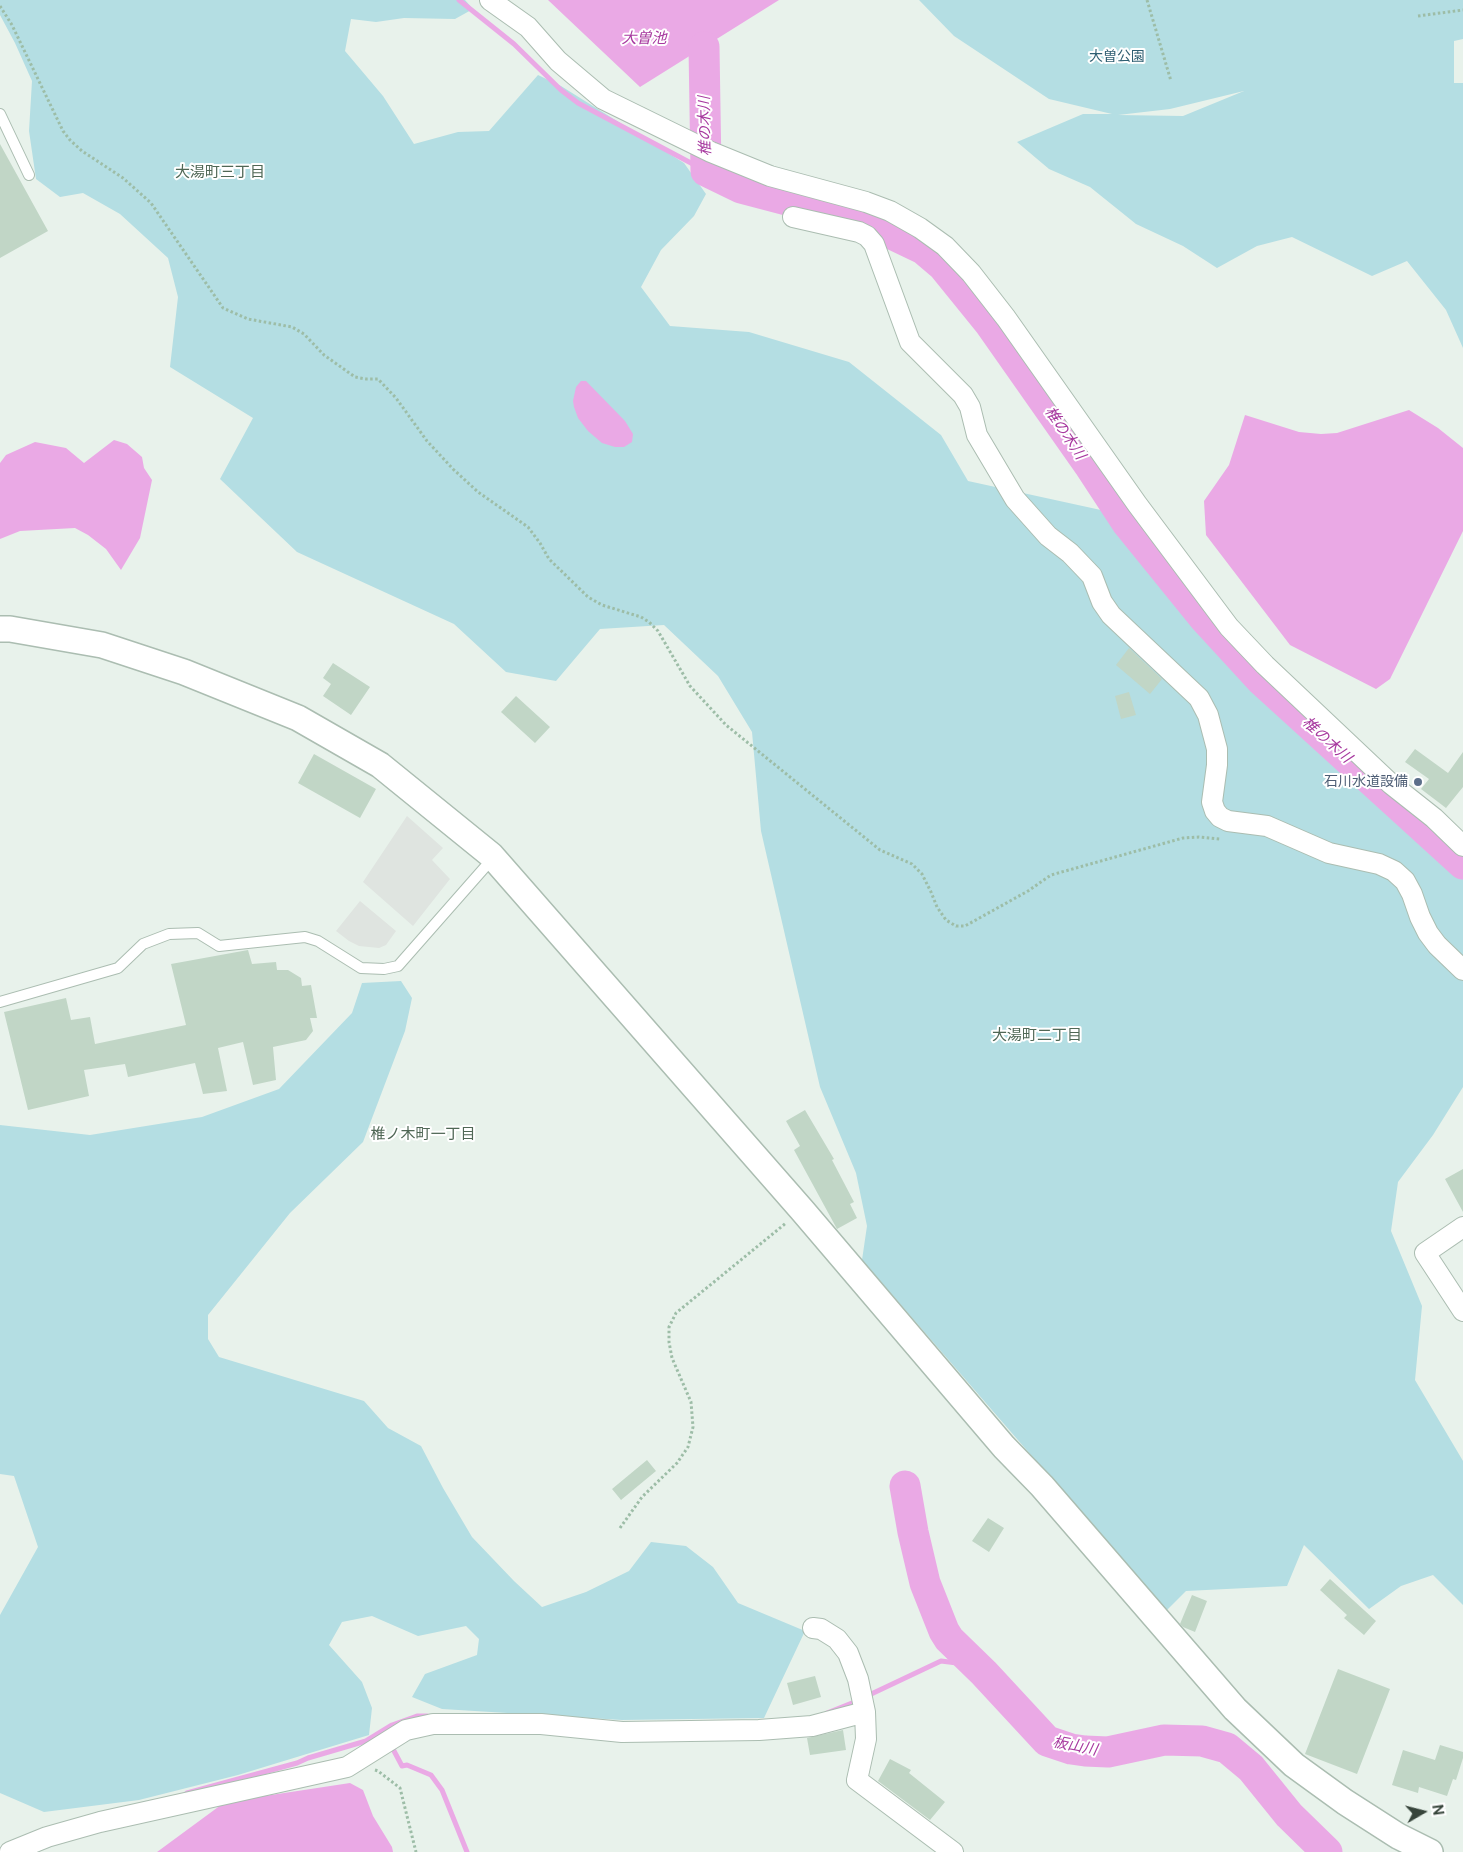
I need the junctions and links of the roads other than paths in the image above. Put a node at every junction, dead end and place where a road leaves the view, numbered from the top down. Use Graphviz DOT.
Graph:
graph roads {
  1 [pos="490,0"];
  2 [pos="0,114"];
  3 [pos="29,175"];
  4 [pos="793,217"];
  5 [pos="0,629"];
  6 [pos="1463,846"];
  7 [pos="493,858"];
  8 [pos="1463,970"];
  9 [pos="0,1002"];
  10 [pos="1463,1227"];
  11 [pos="1463,1311"];
  12 [pos="813,1628"];
  13 [pos="865,1712"];
  14 [pos="10,1852"];
  15 [pos="952,1852"];
  16 [pos="1430,1852"];
  1 -- 6 [label="street"];
  2 -- 3 [label="lane"];
  4 -- 8 [label="street"];
  5 -- 7 [label="street"];
  7 -- 9 [label="lane"];
  7 -- 16 [label="street"];
  10 -- 11 [label="street"];
  12 -- 13 [label="street"];
  13 -- 14 [label="street"];
  13 -- 15 [label="street"];
}
